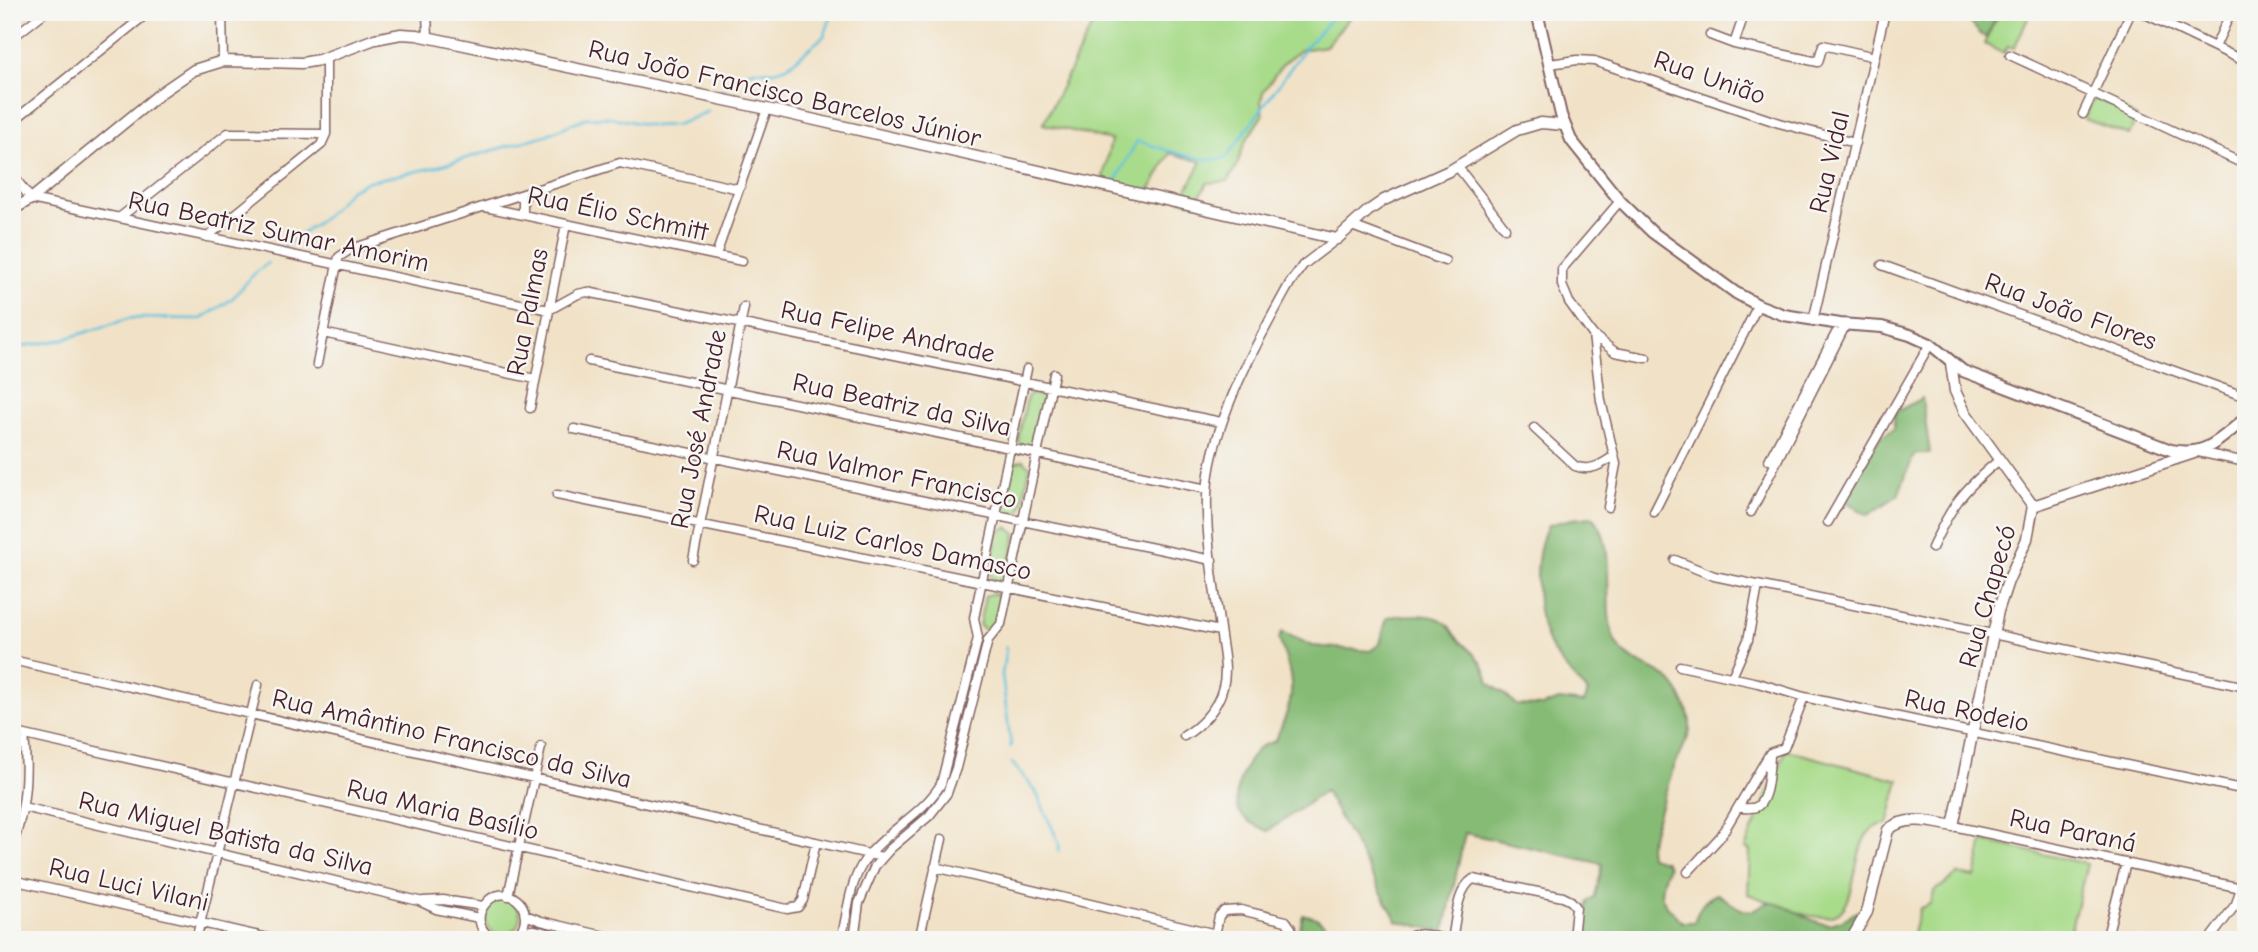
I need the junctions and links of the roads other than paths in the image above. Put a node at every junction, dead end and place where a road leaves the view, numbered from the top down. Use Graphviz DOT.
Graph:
graph roads {
  1 [pos="45,12"];
  2 [pos="149,12"];
  3 [pos="222,12"];
  4 [pos="427,12"];
  5 [pos="1537,12"];
  6 [pos="1745,12"];
  7 [pos="1885,12"];
  8 [pos="2131,12"];
  9 [pos="2141,12"];
  10 [pos="2231,12"];
  11 [pos="1710,35"];
  12 [pos="428,37"];
  13 [pos="12,38"];
  14 [pos="1734,44"];
  15 [pos="2215,47"];
  16 [pos="2010,55"];
  17 [pos="326,57"];
  18 [pos="1875,57"];
  19 [pos="223,61"];
  20 [pos="2246,62"];
  21 [pos="1550,64"];
  22 [pos="2093,94"];
  23 [pos="767,109"];
  24 [pos="2083,114"];
  25 [pos="12,122"];
  26 [pos="1564,125"];
  27 [pos="326,134"];
  28 [pos="1855,143"];
  29 [pos="2246,165"];
  30 [pos="1457,166"];
  31 [pos="12,174"];
  32 [pos="739,189"];
  33 [pos="529,192"];
  34 [pos="32,199"];
  35 [pos="1620,201"];
  36 [pos="485,207"];
  37 [pos="12,210"];
  38 [pos="523,215"];
  39 [pos="119,218"];
  40 [pos="566,223"];
  41 [pos="1352,226"];
  42 [pos="1505,228"];
  43 [pos="207,237"];
  44 [pos="1337,239"];
  45 [pos="716,255"];
  46 [pos="742,261"];
  47 [pos="1445,261"];
  48 [pos="337,264"];
  49 [pos="1882,265"];
  50 [pos="1758,305"];
  51 [pos="744,307"];
  52 [pos="549,310"];
  53 [pos="1813,321"];
  54 [pos="741,322"];
  55 [pos="1843,324"];
  56 [pos="323,333"];
  57 [pos="1593,335"];
  58 [pos="1930,344"];
  59 [pos="1646,358"];
  60 [pos="589,361"];
  61 [pos="1951,363"];
  62 [pos="317,364"];
  63 [pos="1027,369"];
  64 [pos="1054,374"];
  65 [pos="535,379"];
  66 [pos="1025,381"];
  67 [pos="1052,387"];
  68 [pos="727,390"];
  69 [pos="2246,397"];
  70 [pos="530,408"];
  71 [pos="2246,418"];
  72 [pos="1221,422"];
  73 [pos="1534,428"];
  74 [pos="574,429"];
  75 [pos="1010,448"];
  76 [pos="2198,452"];
  77 [pos="1037,454"];
  78 [pos="1614,456"];
  79 [pos="714,458"];
  80 [pos="1769,460"];
  81 [pos="1998,460"];
  82 [pos="2246,462"];
  83 [pos="1207,489"];
  84 [pos="557,495"];
  85 [pos="2033,506"];
  86 [pos="1608,507"];
  87 [pos="1654,512"];
  88 [pos="1751,512"];
  89 [pos="996,516"];
  90 [pos="1023,521"];
  91 [pos="1828,522"];
  92 [pos="700,524"];
  93 [pos="1932,548"];
  94 [pos="693,560"];
  95 [pos="1212,560"];
  96 [pos="1675,560"];
  97 [pos="982,582"];
  98 [pos="1758,586"];
  99 [pos="1008,588"];
  100 [pos="1220,631"];
  101 [pos="1993,635"];
  102 [pos="983,639"];
  103 [pos="12,660"];
  104 [pos="1680,666"];
  105 [pos="1732,677"];
  106 [pos="258,685"];
  107 [pos="2246,687"];
  108 [pos="1804,697"];
  109 [pos="251,714"];
  110 [pos="12,732"];
  111 [pos="1973,733"];
  112 [pos="24,735"];
  113 [pos="1184,736"];
  114 [pos="541,747"];
  115 [pos="1770,753"];
  116 [pos="534,779"];
  117 [pos="234,783"];
  118 [pos="2246,790"];
  119 [pos="23,807"];
  120 [pos="1738,808"];
  121 [pos="1953,826"];
  122 [pos="942,839"];
  123 [pos="816,842"];
  124 [pos="12,846"];
  125 [pos="519,848"];
  126 [pos="217,853"];
  127 [pos="869,855"];
  128 [pos="881,857"];
  129 [pos="2126,863"];
  130 [pos="936,867"];
  131 [pos="2246,871"];
  132 [pos="1688,872"];
  133 [pos="12,880"];
  134 [pos="2244,889"];
  135 [pos="508,896"];
  136 [pos="419,901"];
  137 [pos="483,906"];
  138 [pos="525,915"];
  139 [pos="480,918"];
  140 [pos="200,922"];
  141 [pos="521,931"];
  142 [pos="1215,937"];
  143 [pos="919,939"];
  144 [pos="2211,939"];
  145 [pos="196,940"];
  146 [pos="277,940"];
  147 [pos="496,940"];
  148 [pos="508,940"];
  149 [pos="576,940"];
  150 [pos="621,940"];
  151 [pos="841,940"];
  152 [pos="854,940"];
  153 [pos="930,940"];
  154 [pos="1289,940"];
  155 [pos="1406,940"];
  156 [pos="1451,940"];
  157 [pos="1573,940"];
  158 [pos="1851,940"];
  159 [pos="2106,940"];
  1 -- 13 [label="street"];
  2 -- 25 [label="street"];
  3 -- 19 [label="street"];
  4 -- 12 [label="street"];
  5 -- 21 [label="main road"];
  6 -- 14 [label="street"];
  7 -- 18 [label="street, Rua Vidal"];
  8 -- 22 [label="street"];
  9 -- 15 [label="street"];
  10 -- 15 [label="street"];
  11 -- 14 [label="street"];
  12 -- 17 [label="street, Rua João Francisco Barcelos Júnior"];
  12 -- 23 [label="street, Rua João Francisco Barcelos Júnior"];
  14 -- 18 [label="street"];
  15 -- 20 [label="street"];
  16 -- 22 [label="street"];
  17 -- 19 [label="street, Rua João Francisco Barcelos Júnior"];
  17 -- 27 [label="street"];
  18 -- 28 [label="street, Rua Vidal"];
  19 -- 34 [label="street, Rua João Francisco Barcelos Júnior"];
  21 -- 26 [label="main road"];
  21 -- 28 [label="street, Rua União"];
  22 -- 24 [label="street"];
  22 -- 29 [label="street"];
  23 -- 32 [label="street"];
  23 -- 44 [label="street, Rua João Francisco Barcelos Júnior"];
  26 -- 30 [label="street"];
  26 -- 35 [label="main road"];
  27 -- 39 [label="street"];
  27 -- 43 [label="street"];
  28 -- 53 [label="street, Rua Vidal"];
  30 -- 41 [label="street"];
  30 -- 42 [label="street"];
  31 -- 34 [label="street"];
  32 -- 33 [label="street"];
  32 -- 45 [label="street"];
  33 -- 36 [label="street"];
  33 -- 38 [label="street"];
  34 -- 37 [label="street, Rua João Francisco Barcelos Júnior"];
  34 -- 39 [label="street, Rua Beatriz Sumar Amorim"];
  35 -- 50 [label="main road"];
  35 -- 57 [label="street"];
  36 -- 38 [label="street, Rua Élio Schmitt"];
  36 -- 48 [label="street"];
  38 -- 40 [label="street, Rua Élio Schmitt"];
  39 -- 43 [label="street, Rua Beatriz Sumar Amorim"];
  40 -- 45 [label="street, Rua Élio Schmitt"];
  40 -- 52 [label="street, Rua Palmas"];
  41 -- 44 [label="street"];
  41 -- 47 [label="street"];
  43 -- 48 [label="street, Rua Beatriz Sumar Amorim"];
  44 -- 72 [label="street"];
  45 -- 46 [label="street, Rua Élio Schmitt"];
  48 -- 52 [label="street, Rua Beatriz Sumar Amorim"];
  48 -- 56 [label="street"];
  49 -- 69 [label="street, Rua João Flores"];
  50 -- 53 [label="main road"];
  50 -- 87 [label="street"];
  51 -- 54 [label="street, Rua José Andrade"];
  52 -- 54 [label="street, Rua Felipe Andrade"];
  52 -- 65 [label="street, Rua Palmas"];
  53 -- 55 [label="main road"];
  54 -- 66 [label="street, Rua Felipe Andrade"];
  54 -- 68 [label="street, Rua José Andrade"];
  55 -- 58 [label="main road"];
  55 -- 80 [label="street"];
  55 -- 88 [label="street"];
  56 -- 62 [label="street"];
  56 -- 65 [label="street"];
  57 -- 59 [label="street"];
  57 -- 78 [label="street"];
  58 -- 61 [label="main road"];
  58 -- 91 [label="street"];
  60 -- 68 [label="street, Rua Beatriz da Silva"];
  61 -- 76 [label="main road"];
  61 -- 81 [label="street"];
  63 -- 66 [label="street"];
  64 -- 67 [label="street"];
  65 -- 70 [label="street, Rua Palmas"];
  66 -- 67 [label="street, Rua Felipe Andrade"];
  66 -- 75 [label="street"];
  67 -- 72 [label="street, Rua Felipe Andrade"];
  67 -- 77 [label="street"];
  68 -- 75 [label="street, Rua Beatriz da Silva"];
  68 -- 79 [label="street, Rua José Andrade"];
  71 -- 76 [label="main road"];
  72 -- 83 [label="street"];
  73 -- 78 [label="street"];
  74 -- 79 [label="street, Rua Valmor Francisco"];
  75 -- 77 [label="street, Rua Beatriz da Silva"];
  75 -- 89 [label="street"];
  76 -- 82 [label="street"];
  76 -- 85 [label="street, Rua Chapecó"];
  77 -- 83 [label="street, Rua Beatriz da Silva"];
  77 -- 90 [label="street"];
  78 -- 86 [label="street"];
  79 -- 89 [label="street, Rua Valmor Francisco"];
  79 -- 92 [label="street, Rua José Andrade"];
  81 -- 85 [label="street"];
  81 -- 93 [label="street"];
  83 -- 95 [label="street"];
  84 -- 92 [label="street, Rua Luiz Carlos Damasco"];
  85 -- 101 [label="street, Rua Chapecó"];
  89 -- 90 [label="street, Rua Valmor Francisco"];
  89 -- 97 [label="street"];
  90 -- 95 [label="street, Rua Valmor Francisco"];
  90 -- 99 [label="street"];
  92 -- 94 [label="street, Rua José Andrade"];
  92 -- 97 [label="street, Rua Luiz Carlos Damasco"];
  95 -- 100 [label="street"];
  96 -- 98 [label="street"];
  97 -- 99 [label="street, Rua Luiz Carlos Damasco"];
  97 -- 102 [label="street"];
  98 -- 101 [label="street"];
  98 -- 105 [label="street"];
  99 -- 100 [label="street, Rua Luiz Carlos Damasco"];
  99 -- 102 [label="street"];
  100 -- 113 [label="street"];
  101 -- 107 [label="street"];
  101 -- 111 [label="street, Rua Chapecó"];
  102 -- 127 [label="street"];
  102 -- 128 [label="street"];
  103 -- 109 [label="street, Rua Amântino Francisco da Silva"];
  104 -- 105 [label="street, Rua Rodeio"];
  105 -- 108 [label="street, Rua Rodeio"];
  106 -- 109 [label="street"];
  108 -- 111 [label="street, Rua Rodeio"];
  108 -- 115 [label="street"];
  109 -- 116 [label="street, Rua Amântino Francisco da Silva"];
  109 -- 117 [label="street"];
  110 -- 112 [label="street, Rua Maria Basílio"];
  111 -- 118 [label="street, Rua Rodeio"];
  111 -- 121 [label="street, Rua Chapecó"];
  112 -- 117 [label="street, Rua Maria Basílio"];
  112 -- 119 [label="street"];
  114 -- 116 [label="street"];
  115 -- 120 [label="street"];
  115 -- 120 [label="street"];
  116 -- 123 [label="street, Rua Amântino Francisco da Silva"];
  116 -- 125 [label="street"];
  117 -- 125 [label="street, Rua Maria Basílio"];
  117 -- 126 [label="street"];
  119 -- 124 [label="street"];
  119 -- 126 [label="street, Rua Miguel Batista da Silva"];
  120 -- 132 [label="street"];
  121 -- 129 [label="street, Rua Paraná"];
  121 -- 158 [label="street, Rua Paraná"];
  122 -- 130 [label="street"];
  123 -- 125 [label="street, Rua Maria Basílio"];
  123 -- 127 [label="street, Rua Amântino Francisco da Silva"];
  125 -- 135 [label="street"];
  126 -- 136 [label="street, Rua Miguel Batista da Silva"];
  126 -- 140 [label="street"];
  127 -- 128 [label="street, Rua Amântino Francisco da Silva"];
  127 -- 151 [label="street"];
  128 -- 152 [label="street"];
  129 -- 134 [label="street, Rua Paraná"];
  129 -- 159 [label="street"];
  130 -- 142 [label="street"];
  130 -- 143 [label="street"];
  131 -- 134 [label="street"];
  133 -- 140 [label="street, Rua Luci Vilani"];
  134 -- 144 [label="street"];
  135 -- 137 [label="street"];
  135 -- 138 [label="street"];
  136 -- 137 [label="street, Rua Miguel Batista da Silva"];
  136 -- 139 [label="street, Rua Miguel Batista da Silva"];
  137 -- 139 [label="street"];
  138 -- 141 [label="street"];
  138 -- 150 [label="street"];
  139 -- 147 [label="street"];
  140 -- 145 [label="street"];
  140 -- 146 [label="street, Rua Luci Vilani"];
  141 -- 148 [label="street"];
  141 -- 149 [label="street"];
  142 -- 154 [label="street"];
  143 -- 153 [label="street"];
  155 -- 156 [label="street"];
  156 -- 157 [label="street"];
}
